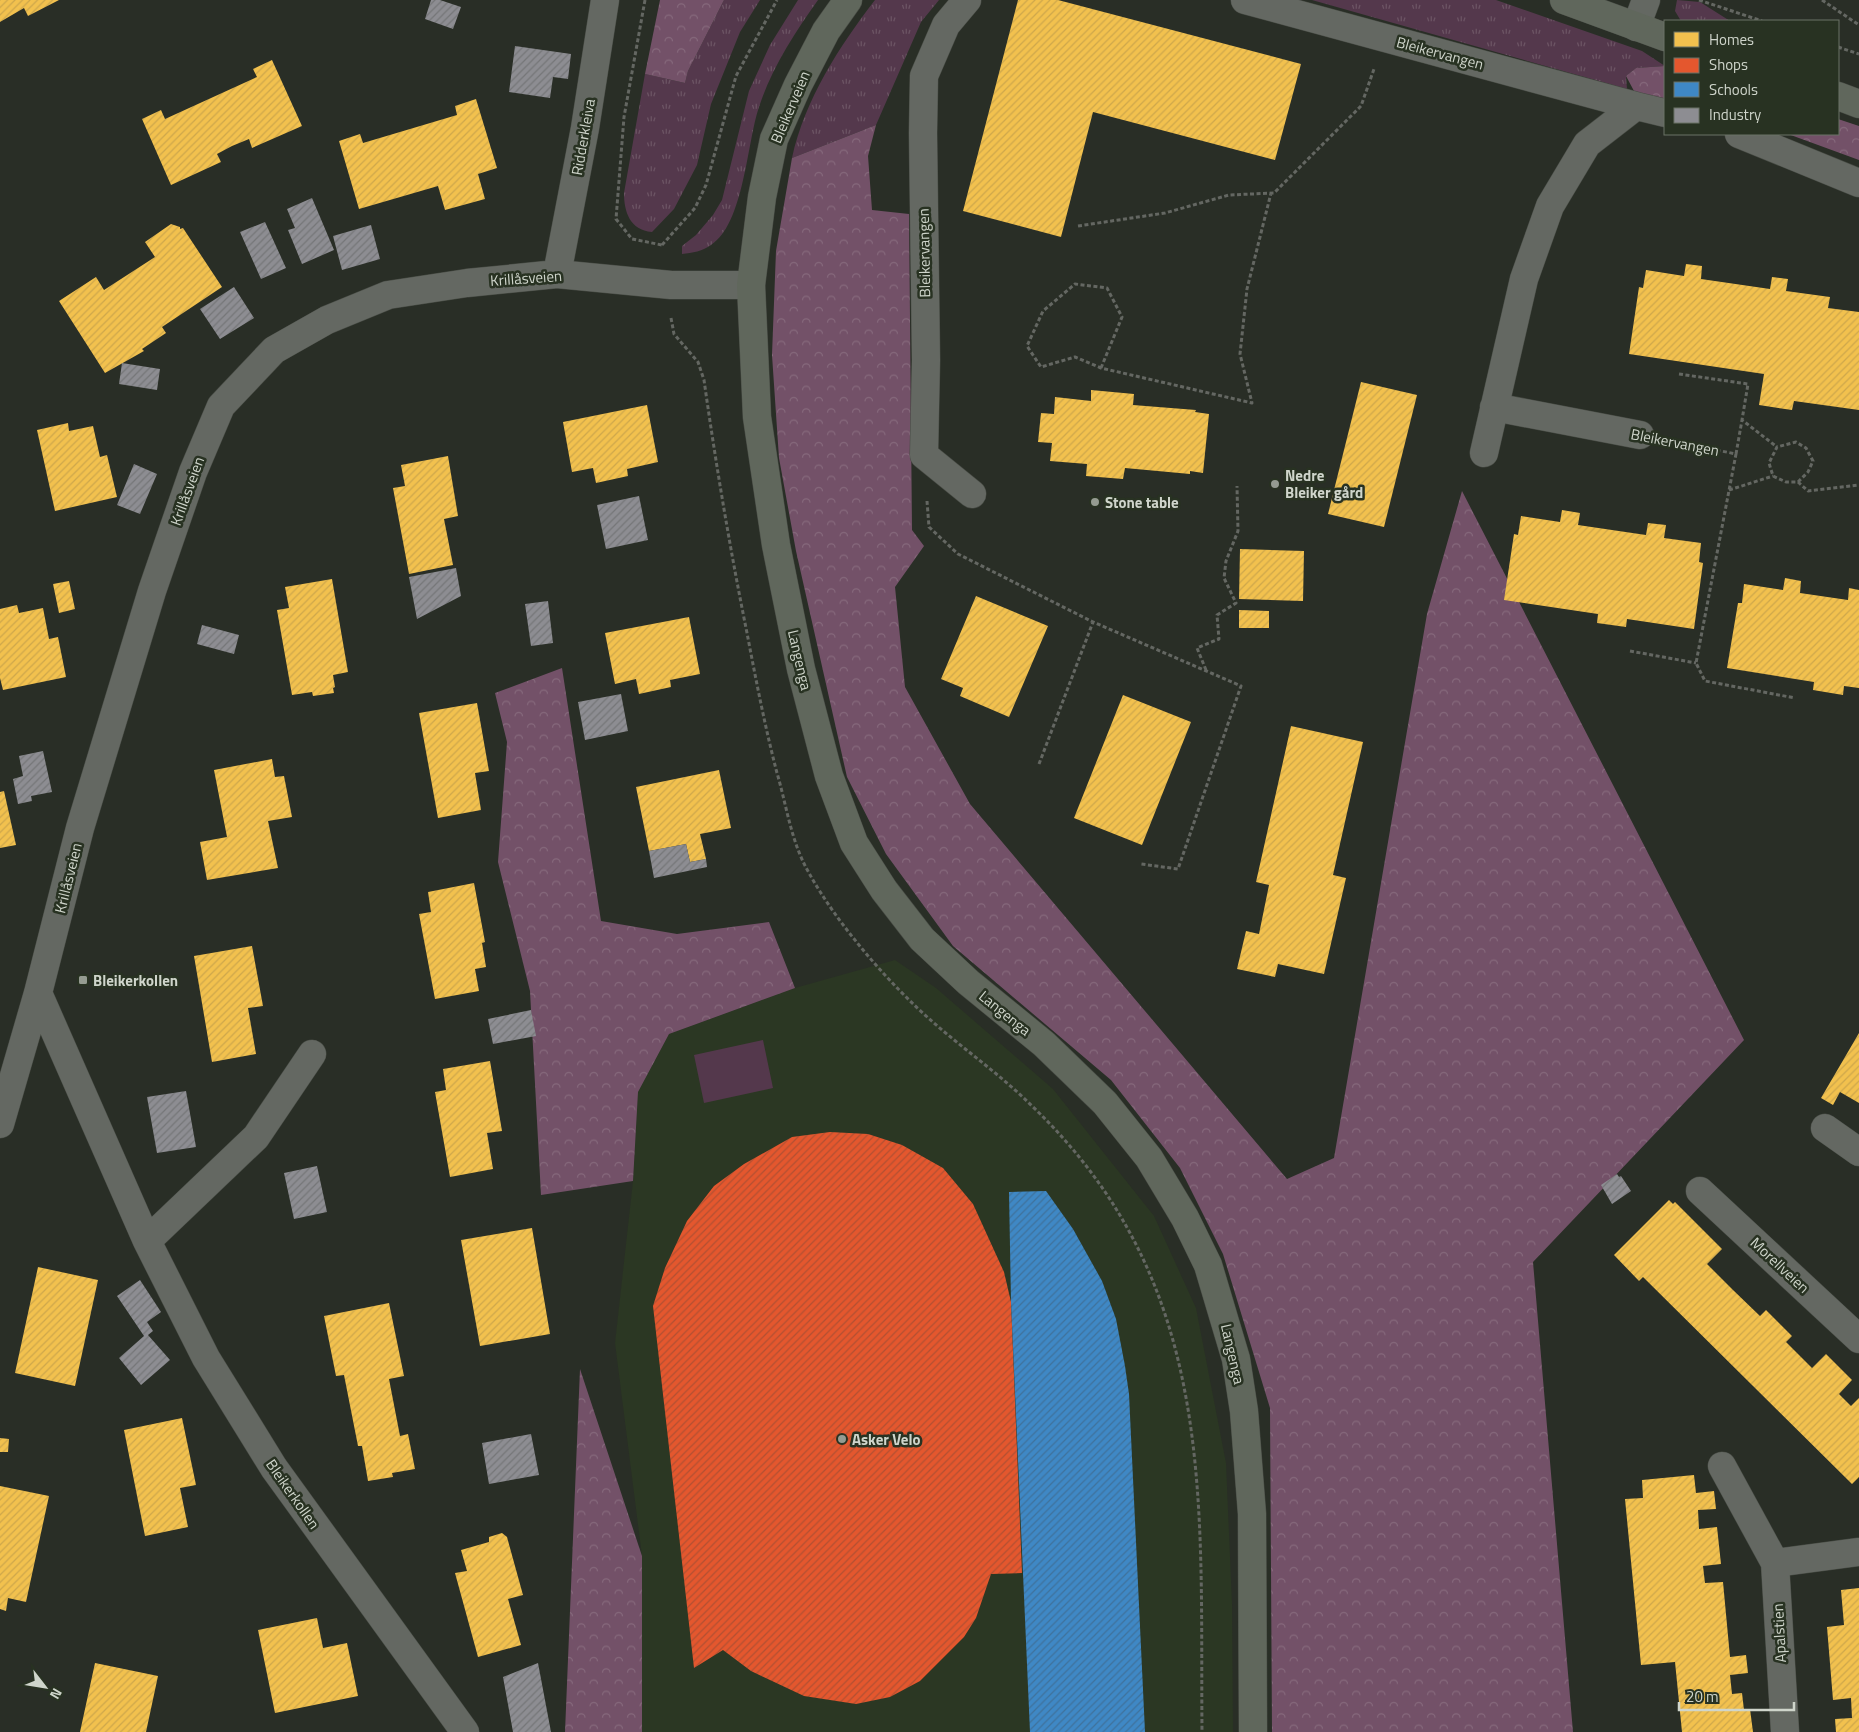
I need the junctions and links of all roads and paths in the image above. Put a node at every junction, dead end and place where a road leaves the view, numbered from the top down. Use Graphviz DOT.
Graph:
graph roads {
  1 [pos="606,0"];
  2 [pos="645,0"];
  3 [pos="778,0"];
  4 [pos="848,0"];
  5 [pos="967,0"];
  6 [pos="1245,0"];
  7 [pos="1564,0"];
  8 [pos="1646,0"];
  9 [pos="1699,0"];
  10 [pos="1822,0"];
  11 [pos="1759,20"];
  12 [pos="1859,25"];
  13 [pos="1636,27"];
  14 [pos="1385,38"];
  15 [pos="1664,38"];
  16 [pos="1839,47"];
  17 [pos="1859,54"];
  18 [pos="1839,96"];
  19 [pos="1859,104"];
  20 [pos="1636,106"];
  21 [pos="1664,113"];
  22 [pos="1741,135"];
  23 [pos="1859,183"];
  24 [pos="1271,193"];
  25 [pos="1078,226"];
  26 [pos="662,246"];
  27 [pos="557,274"];
  28 [pos="671,285"];
  29 [pos="751,285"];
  30 [pos="1101,368"];
  31 [pos="1680,374"];
  32 [pos="1494,407"];
  33 [pos="1742,420"];
  34 [pos="1640,435"];
  35 [pos="1777,447"];
  36 [pos="1484,453"];
  37 [pos="1736,454"];
  38 [pos="924,455"];
  39 [pos="1773,476"];
  40 [pos="1798,482"];
  41 [pos="1859,485"];
  42 [pos="1237,486"];
  43 [pos="1729,490"];
  44 [pos="972,494"];
  45 [pos="1093,622"];
  46 [pos="1630,651"];
  47 [pos="1696,663"];
  48 [pos="1206,670"];
  49 [pos="1795,698"];
  50 [pos="1038,764"];
  51 [pos="1141,864"];
  52 [pos="38,994"];
  53 [pos="312,1054"];
  54 [pos="0,1124"];
  55 [pos="1825,1128"];
  56 [pos="1859,1152"];
  57 [pos="1700,1191"];
  58 [pos="147,1241"];
  59 [pos="1859,1339"];
  60 [pos="1722,1466"];
  61 [pos="1859,1552"];
  62 [pos="1775,1563"];
  63 [pos="465,1732"];
  64 [pos="1202,1732"];
  65 [pos="1253,1732"];
  66 [pos="1785,1732"];
  1 -- 27 [label="street, Ridderkleiva"];
  2 -- 26 [label="path"];
  3 -- 26 [label="path"];
  4 -- 29 [label="main road, Bleikerveien"];
  5 -- 38 [label="street, Bleikervangen"];
  6 -- 14 [label="street, Bleikervangen"];
  7 -- 13 [label="main road"];
  8 -- 13 [label="street"];
  9 -- 11 [label="path"];
  10 -- 12 [label="path"];
  13 -- 15 [label="main road"];
  14 -- 20 [label="street, Bleikervangen"];
  14 -- 24 [label="path"];
  16 -- 17 [label="path"];
  18 -- 19 [label="main road"];
  20 -- 21 [label="street, Bleikervangen"];
  20 -- 32 [label="street"];
  22 -- 23 [label="street"];
  24 -- 25 [label="path"];
  24 -- 30 [label="path"];
  26 -- 28 [label="path"];
  27 -- 28 [label="street, Krillåsveien"];
  27 -- 52 [label="street, Krillåsveien"];
  28 -- 29 [label="street, Krillåsveien"];
  28 -- 64 [label="path"];
  29 -- 65 [label="main road, Langenga"];
  30 -- 30 [label="path"];
  31 -- 33 [label="path"];
  32 -- 34 [label="street, Bleikervangen"];
  32 -- 36 [label="street"];
  33 -- 35 [label="path"];
  33 -- 37 [label="path"];
  34 -- 37 [label="path, Bleikervangen"];
  35 -- 39 [label="path"];
  35 -- 40 [label="path"];
  37 -- 43 [label="path, Bleikervangen"];
  38 -- 44 [label="street"];
  38 -- 45 [label="path"];
  39 -- 40 [label="path"];
  39 -- 43 [label="path"];
  40 -- 41 [label="path"];
  42 -- 48 [label="path"];
  43 -- 47 [label="path, Bleikervangen"];
  45 -- 48 [label="path"];
  45 -- 50 [label="path"];
  46 -- 47 [label="path"];
  47 -- 49 [label="path"];
  48 -- 51 [label="path"];
  52 -- 54 [label="street, Krillåsveien"];
  52 -- 58 [label="street, Bleikerkollen"];
  53 -- 58 [label="street"];
  55 -- 56 [label="street"];
  57 -- 59 [label="street, Morellveien"];
  58 -- 63 [label="street, Bleikerkollen"];
  60 -- 62 [label="street, Apalstien"];
  61 -- 62 [label="street"];
  62 -- 66 [label="street, Apalstien"];
}
